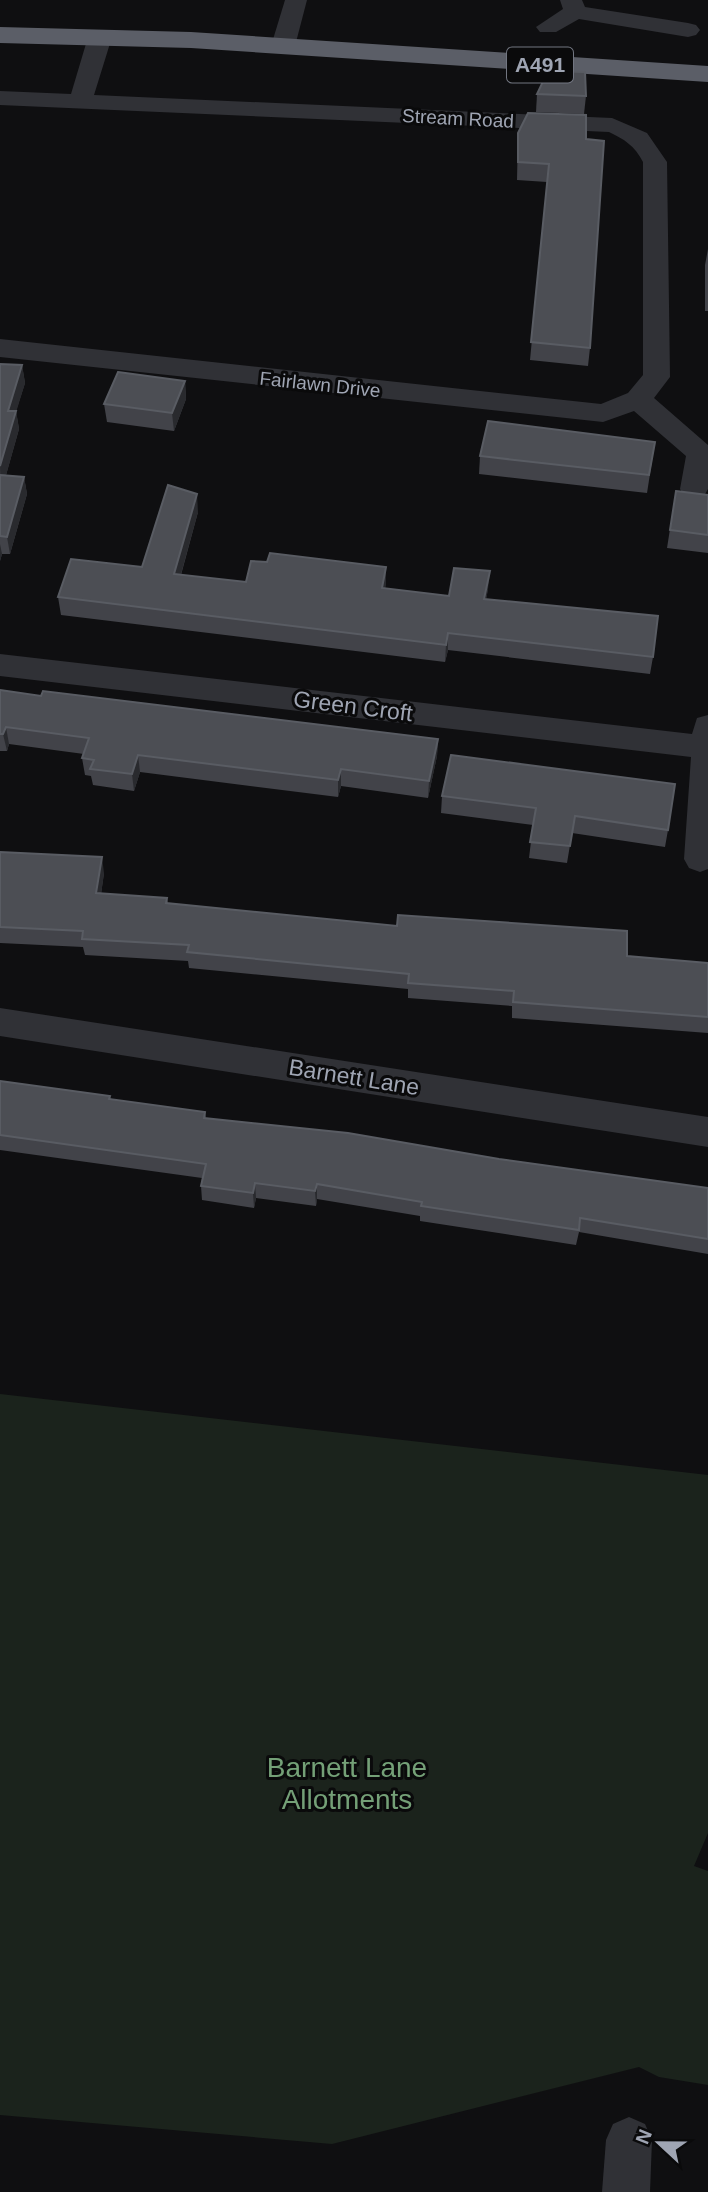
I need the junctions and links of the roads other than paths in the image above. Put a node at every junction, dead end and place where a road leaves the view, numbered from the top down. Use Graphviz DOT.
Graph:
graph roads {
  1 [pos="296,0"];
  2 [pos="574,6"];
  3 [pos="548,27"];
  4 [pos="688,30"];
  5 [pos="0,35"];
  6 [pos="100,37"];
  7 [pos="283,46"];
  8 [pos="708,74"];
  9 [pos="0,98"];
  10 [pos="81,100"];
  11 [pos="0,348"];
  12 [pos="638,399"];
  13 [pos="704,454"];
  14 [pos="694,489"];
  15 [pos="0,665"];
  16 [pos="707,736"];
  17 [pos="700,859"];
  18 [pos="0,1021"];
  19 [pos="708,1132"];
  20 [pos="629,2140"];
  21 [pos="626,2192"];
  1 -- 7 [label="street"];
  2 -- 3 [label="street"];
  2 -- 4 [label="street"];
  5 -- 6 [label="highway, A491"];
  6 -- 7 [label="highway, A491"];
  6 -- 10 [label="street"];
  7 -- 8 [label="highway, A491"];
  9 -- 10 [label="street, Stream Road"];
  10 -- 12 [label="street, Stream Road"];
  11 -- 12 [label="street, Fairlawn Drive"];
  12 -- 13 [label="street"];
  13 -- 14 [label="street"];
  15 -- 16 [label="street, Green Croft"];
  16 -- 17 [label="street, Green Croft"];
  18 -- 19 [label="street, Barnett Lane"];
  20 -- 21 [label="street"];
}
